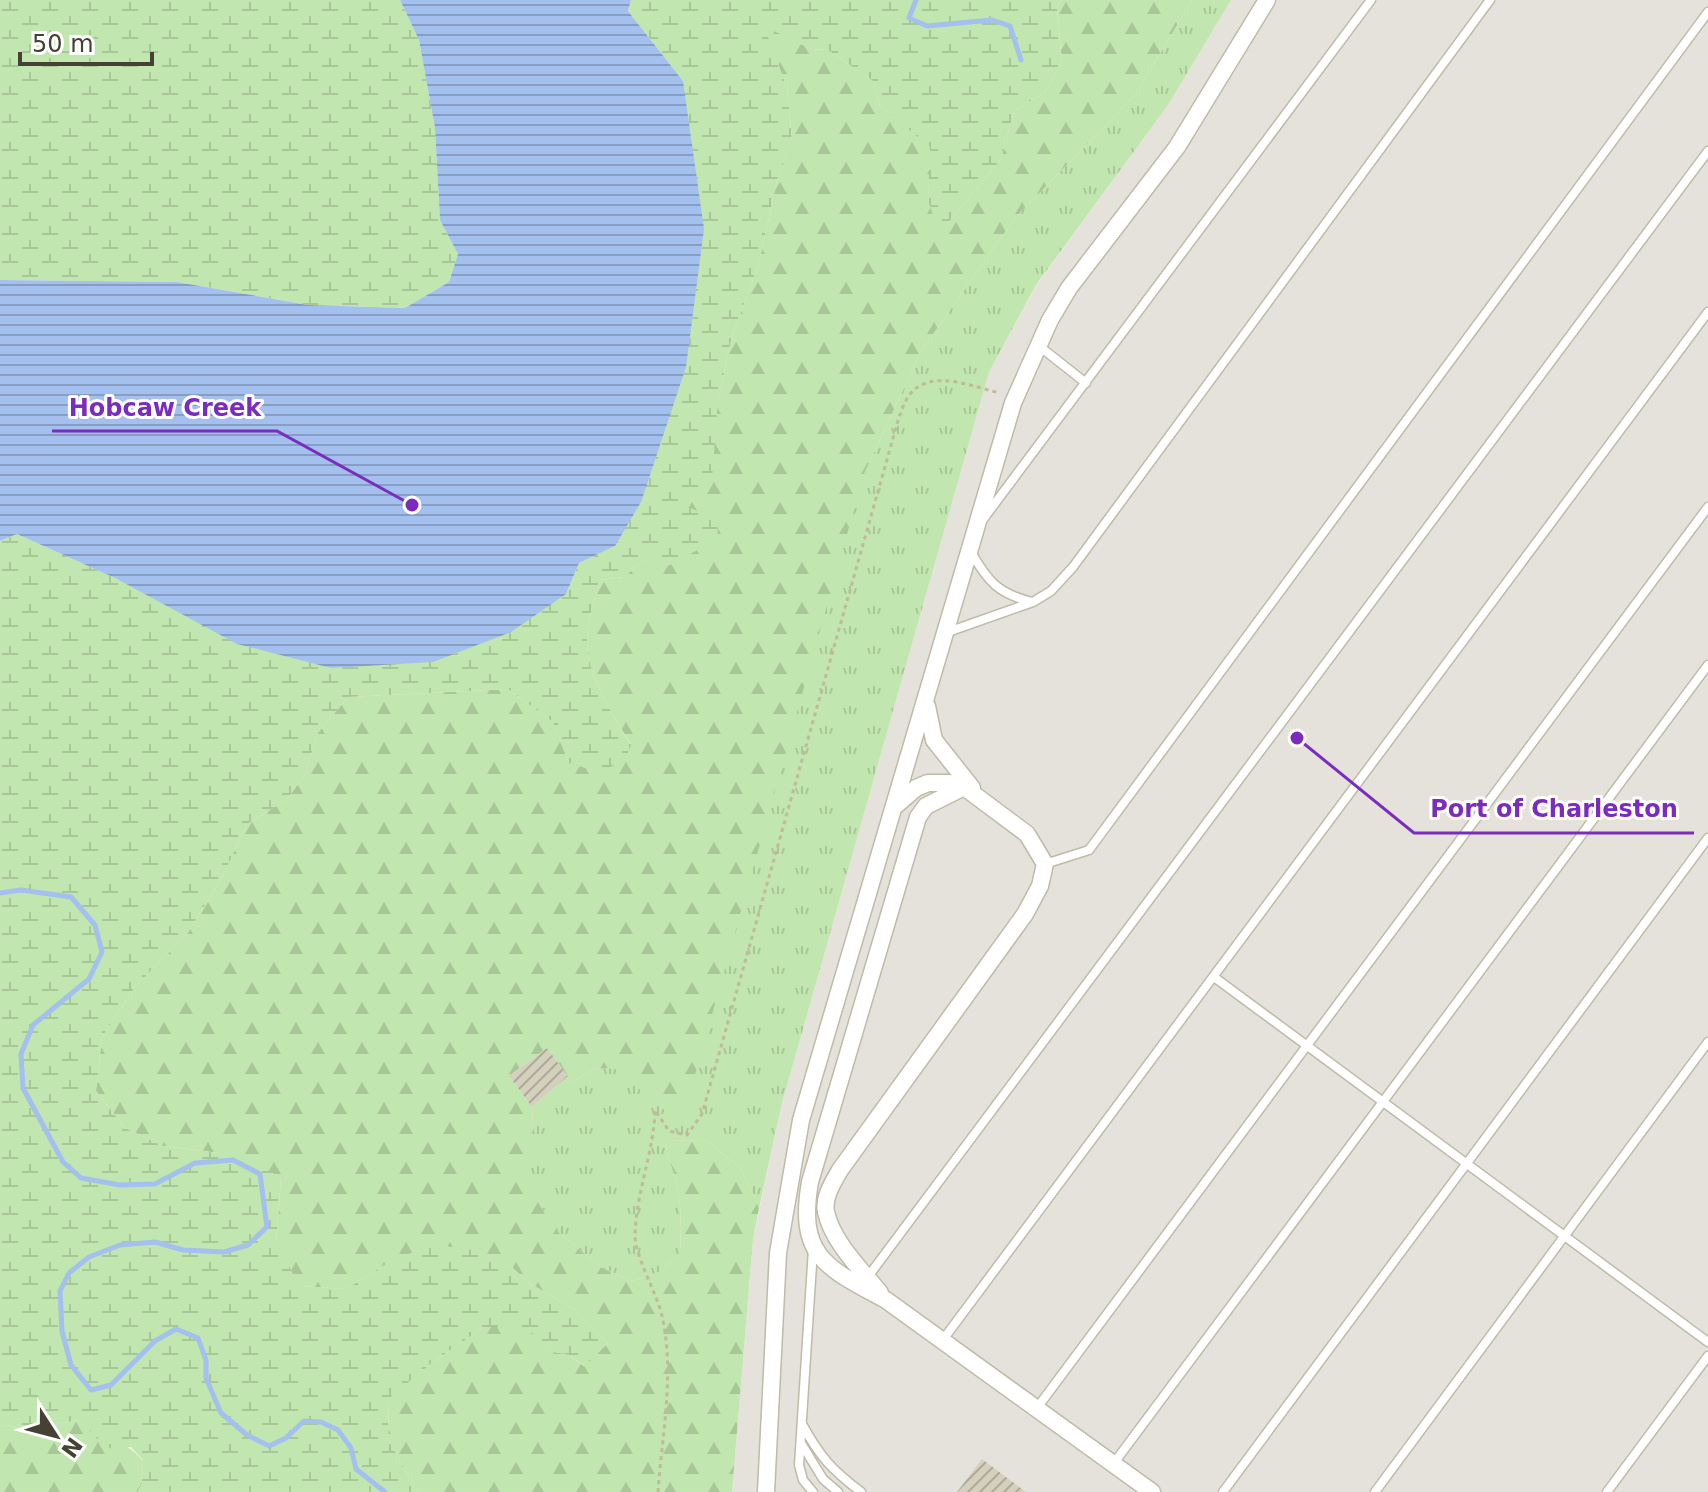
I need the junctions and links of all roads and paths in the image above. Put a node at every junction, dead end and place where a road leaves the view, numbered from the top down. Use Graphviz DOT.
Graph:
graph roads {
  1 [pos="1267,0"];
  2 [pos="1371,0"];
  3 [pos="1490,0"];
  4 [pos="1708,12"];
  5 [pos="1708,151"];
  6 [pos="1708,312"];
  7 [pos="1039,346"];
  8 [pos="1086,383"];
  9 [pos="1016,397"];
  10 [pos="1708,507"];
  11 [pos="976,528"];
  12 [pos="970,550"];
  13 [pos="1033,602"];
  14 [pos="945,633"];
  15 [pos="1708,665"];
  16 [pos="926,696"];
  17 [pos="964,787"];
  18 [pos="985,802"];
  19 [pos="893,808"];
  20 [pos="1708,838"];
  21 [pos="1045,864"];
  22 [pos="1214,977"];
  23 [pos="1708,1042"];
  24 [pos="1307,1046"];
  25 [pos="1383,1102"];
  26 [pos="1466,1164"];
  27 [pos="1564,1236"];
  28 [pos="813,1245"];
  29 [pos="867,1278"];
  30 [pos="886,1300"];
  31 [pos="942,1341"];
  32 [pos="1708,1342"];
  33 [pos="1708,1356"];
  34 [pos="1037,1408"];
  35 [pos="802,1424"];
  36 [pos="801,1443"];
  37 [pos="1114,1463"];
  38 [pos="658,1492"];
  39 [pos="766,1492"];
  40 [pos="813,1492"];
  41 [pos="838,1492"];
  42 [pos="861,1492"];
  43 [pos="1152,1492"];
  44 [pos="1223,1492"];
  45 [pos="1375,1492"];
  46 [pos="1607,1492"];
  1 -- 7 [label="street"];
  2 -- 8 [label="lane"];
  3 -- 13 [label="lane"];
  4 -- 21 [label="lane"];
  5 -- 29 [label="lane"];
  6 -- 22 [label="lane"];
  7 -- 8 [label="lane"];
  7 -- 9 [label="street"];
  8 -- 11 [label="lane"];
  9 -- 11 [label="street"];
  9 -- 38 [label="path"];
  10 -- 24 [label="lane"];
  11 -- 12 [label="street"];
  12 -- 13 [label="lane"];
  12 -- 14 [label="street"];
  13 -- 14 [label="lane"];
  14 -- 16 [label="street"];
  15 -- 25 [label="lane"];
  16 -- 18 [label="street"];
  16 -- 19 [label="street"];
  17 -- 18 [label="street"];
  17 -- 19 [label="street"];
  17 -- 28 [label="street"];
  18 -- 21 [label="street"];
  19 -- 39 [label="street"];
  20 -- 26 [label="lane"];
  21 -- 29 [label="street"];
  22 -- 24 [label="lane"];
  22 -- 31 [label="lane"];
  23 -- 27 [label="lane"];
  24 -- 25 [label="lane"];
  24 -- 34 [label="lane"];
  25 -- 26 [label="lane"];
  25 -- 37 [label="lane"];
  26 -- 27 [label="lane"];
  26 -- 44 [label="lane"];
  27 -- 32 [label="lane"];
  27 -- 45 [label="lane"];
  28 -- 30 [label="street"];
  28 -- 35 [label="lane"];
  29 -- 30 [label="street"];
  30 -- 31 [label="street"];
  31 -- 34 [label="street"];
  33 -- 46 [label="lane"];
  34 -- 37 [label="street"];
  35 -- 36 [label="lane"];
  35 -- 42 [label="lane"];
  36 -- 40 [label="lane"];
  36 -- 41 [label="lane"];
  37 -- 43 [label="street"];
}
